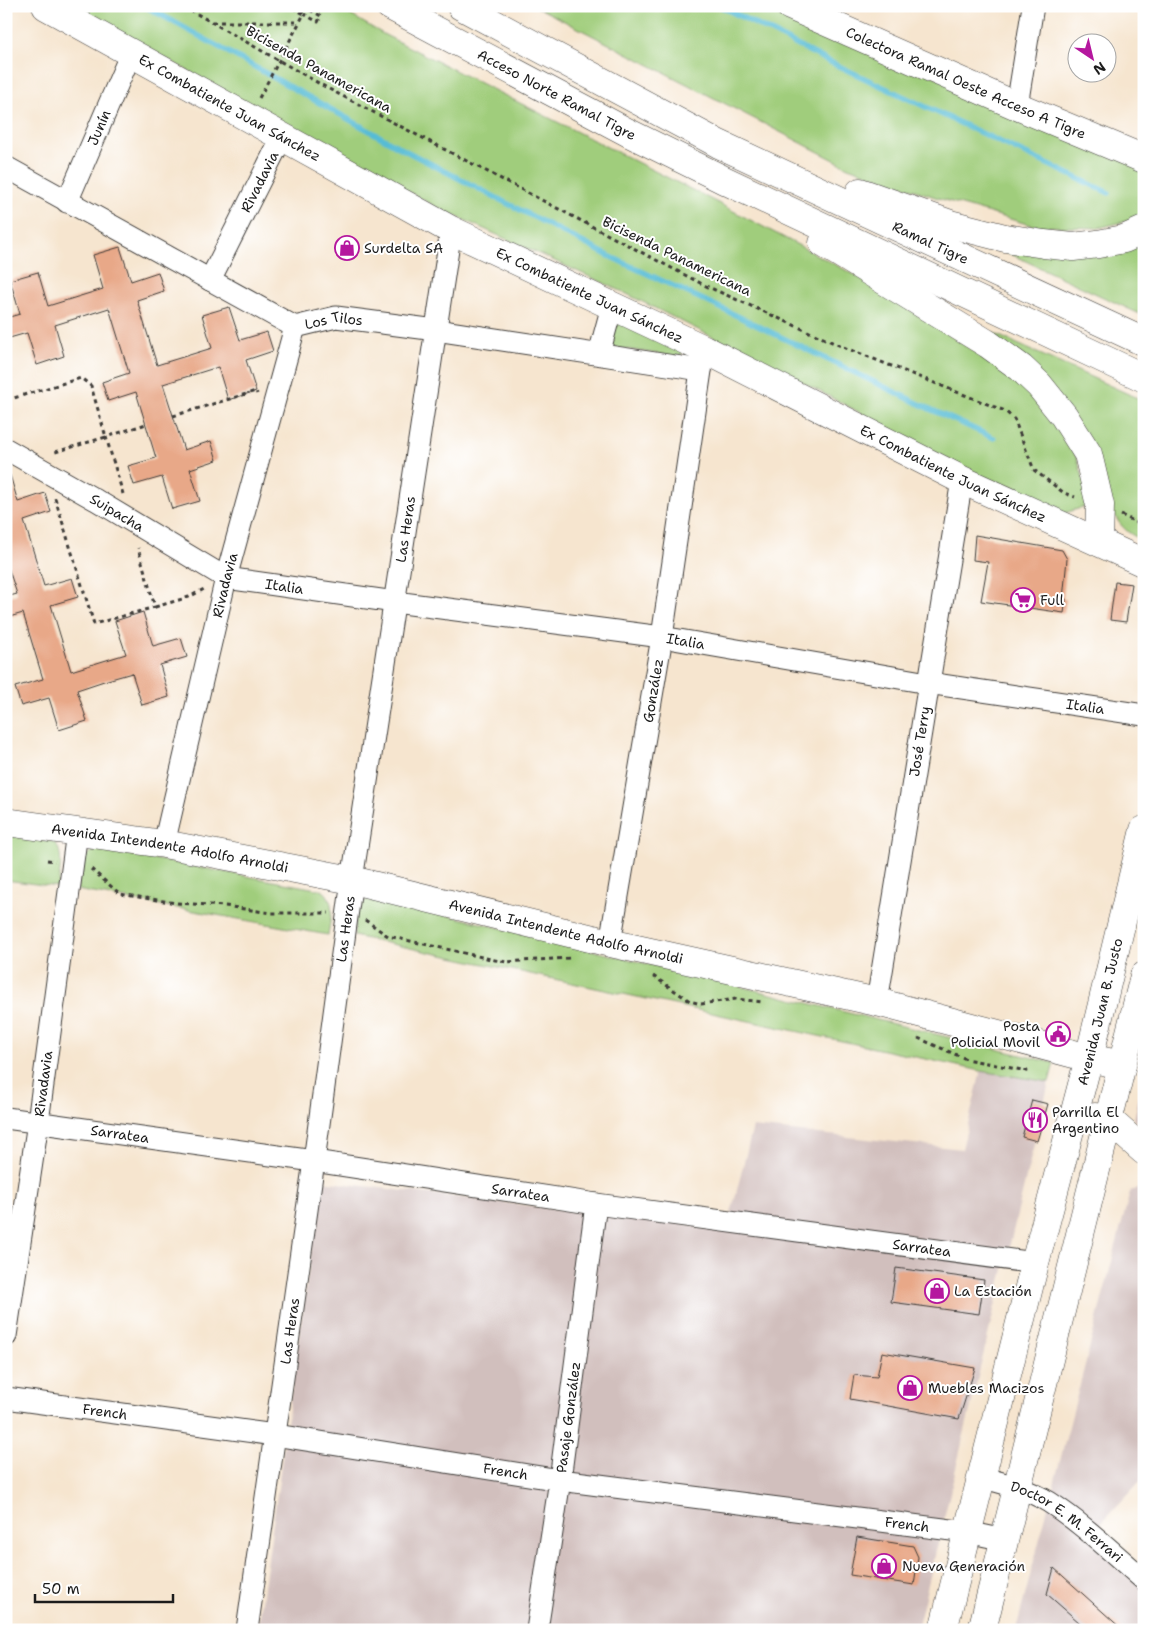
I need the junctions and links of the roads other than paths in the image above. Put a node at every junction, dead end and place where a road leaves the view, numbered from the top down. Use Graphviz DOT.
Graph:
graph roads {
  1 [pos="46,6"];
  2 [pos="390,6"];
  3 [pos="461,6"];
  4 [pos="790,6"];
  5 [pos="1033,6"];
  6 [pos="132,53"];
  7 [pos="1017,106"];
  8 [pos="282,137"];
  9 [pos="719,144"];
  10 [pos="1144,159"];
  11 [pos="6,167"];
  12 [pos="724,180"];
  13 [pos="67,202"];
  14 [pos="451,230"];
  15 [pos="1144,230"];
  16 [pos="210,280"];
  17 [pos="612,306"];
  18 [pos="295,327"];
  19 [pos="436,330"];
  20 [pos="1144,342"];
  21 [pos="599,354"];
  22 [pos="702,360"];
  23 [pos="1144,378"];
  24 [pos="6,449"];
  25 [pos="962,480"];
  26 [pos="1099,542"];
  27 [pos="1144,563"];
  28 [pos="226,578"];
  29 [pos="395,602"];
  30 [pos="662,637"];
  31 [pos="928,683"];
  32 [pos="1144,715"];
  33 [pos="6,822"];
  34 [pos="1144,830"];
  35 [pos="77,832"];
  36 [pos="164,844"];
  37 [pos="352,880"];
  38 [pos="610,943"];
  39 [pos="1144,976"];
  40 [pos="877,1002"];
  41 [pos="1089,1058"];
  42 [pos="1122,1065"];
  43 [pos="1075,1111"];
  44 [pos="6,1118"];
  45 [pos="1109,1120"];
  46 [pos="38,1122"];
  47 [pos="1144,1151"];
  48 [pos="314,1161"];
  49 [pos="596,1204"];
  50 [pos="1034,1263"];
  51 [pos="6,1336"];
  52 [pos="6,1398"];
  53 [pos="275,1435"];
  54 [pos="980,1477"];
  55 [pos="560,1480"];
  56 [pos="1018,1488"];
  57 [pos="967,1532"];
  58 [pos="1005,1540"];
  59 [pos="1144,1580"];
  60 [pos="247,1630"];
  61 [pos="538,1630"];
  62 [pos="943,1630"];
  63 [pos="982,1630"];
  1 -- 6 [label="main road, Ex Combatiente Juan Sánchez"];
  2 -- 12 [label="main road, Acceso Norte Ramal Tigre"];
  3 -- 9 [label="main road"];
  4 -- 7 [label="main road, Colectora Ramal Oeste Acceso A Tigre"];
  5 -- 7 [label="street"];
  6 -- 8 [label="main road, Ex Combatiente Juan Sánchez"];
  6 -- 13 [label="street, Junín"];
  7 -- 10 [label="main road, Colectora Ramal Oeste Acceso A Tigre"];
  8 -- 14 [label="main road, Ex Combatiente Juan Sánchez"];
  8 -- 16 [label="street, Rivadavia"];
  9 -- 15 [label="main road"];
  9 -- 20 [label="main road, Ramal Tigre"];
  11 -- 13 [label="street, Los Tilos"];
  12 -- 23 [label="main road"];
  12 -- 26 [label="main road"];
  13 -- 16 [label="street, Los Tilos"];
  14 -- 17 [label="main road, Ex Combatiente Juan Sánchez"];
  14 -- 19 [label="street, Las Heras"];
  16 -- 18 [label="street, Los Tilos"];
  17 -- 21 [label="street"];
  17 -- 22 [label="main road, Ex Combatiente Juan Sánchez"];
  18 -- 19 [label="street, Los Tilos"];
  18 -- 28 [label="street, Rivadavia"];
  19 -- 21 [label="street, Los Tilos"];
  19 -- 29 [label="street, Las Heras"];
  21 -- 22 [label="street, Los Tilos"];
  22 -- 25 [label="main road, Ex Combatiente Juan Sánchez"];
  22 -- 30 [label="street, González"];
  24 -- 28 [label="street, Suipacha"];
  25 -- 26 [label="main road, Ex Combatiente Juan Sánchez"];
  25 -- 31 [label="street, José Terry"];
  26 -- 27 [label="main road, Ex Combatiente Juan Sánchez"];
  28 -- 29 [label="street, Italia"];
  28 -- 36 [label="street, Rivadavia"];
  29 -- 30 [label="street, Italia"];
  29 -- 37 [label="street, Las Heras"];
  30 -- 31 [label="street, Italia"];
  30 -- 38 [label="street, González"];
  31 -- 32 [label="street, Italia"];
  31 -- 40 [label="street, José Terry"];
  33 -- 35 [label="main road, Avenida Intendente Adolfo Arnoldi"];
  34 -- 41 [label="main road, Avenida Juan B. Justo"];
  35 -- 36 [label="main road, Avenida Intendente Adolfo Arnoldi"];
  35 -- 46 [label="street, Rivadavia"];
  36 -- 37 [label="main road, Avenida Intendente Adolfo Arnoldi"];
  37 -- 38 [label="main road, Avenida Intendente Adolfo Arnoldi"];
  37 -- 48 [label="street, Las Heras"];
  38 -- 40 [label="main road, Avenida Intendente Adolfo Arnoldi"];
  39 -- 42 [label="main road"];
  40 -- 41 [label="main road, Avenida Intendente Adolfo Arnoldi"];
  41 -- 42 [label="main road, Avenida Intendente Adolfo Arnoldi"];
  41 -- 43 [label="main road, Avenida Juan B. Justo"];
  42 -- 45 [label="main road"];
  43 -- 45 [label="main road"];
  43 -- 50 [label="main road, Avenida Juan B. Justo"];
  44 -- 46 [label="street, Sarratea"];
  45 -- 47 [label="main road"];
  45 -- 56 [label="main road"];
  46 -- 48 [label="street, Sarratea"];
  46 -- 51 [label="street, Rivadavia"];
  48 -- 49 [label="street, Sarratea"];
  48 -- 53 [label="street, Las Heras"];
  49 -- 50 [label="street, Sarratea"];
  49 -- 55 [label="street, Pasaje González"];
  50 -- 54 [label="main road, Avenida Juan B. Justo"];
  52 -- 53 [label="street, French"];
  53 -- 55 [label="street, French"];
  53 -- 60 [label="street, Las Heras"];
  54 -- 56 [label="street, Doctor E. M. Ferrari"];
  54 -- 57 [label="main road, Avenida Juan B. Justo"];
  55 -- 57 [label="street, French"];
  55 -- 61 [label="street, Pasaje González"];
  56 -- 58 [label="main road"];
  56 -- 59 [label="street, Doctor E. M. Ferrari"];
  57 -- 58 [label="street, French"];
  57 -- 62 [label="main road, Avenida Juan B. Justo"];
  58 -- 63 [label="main road"];
}
